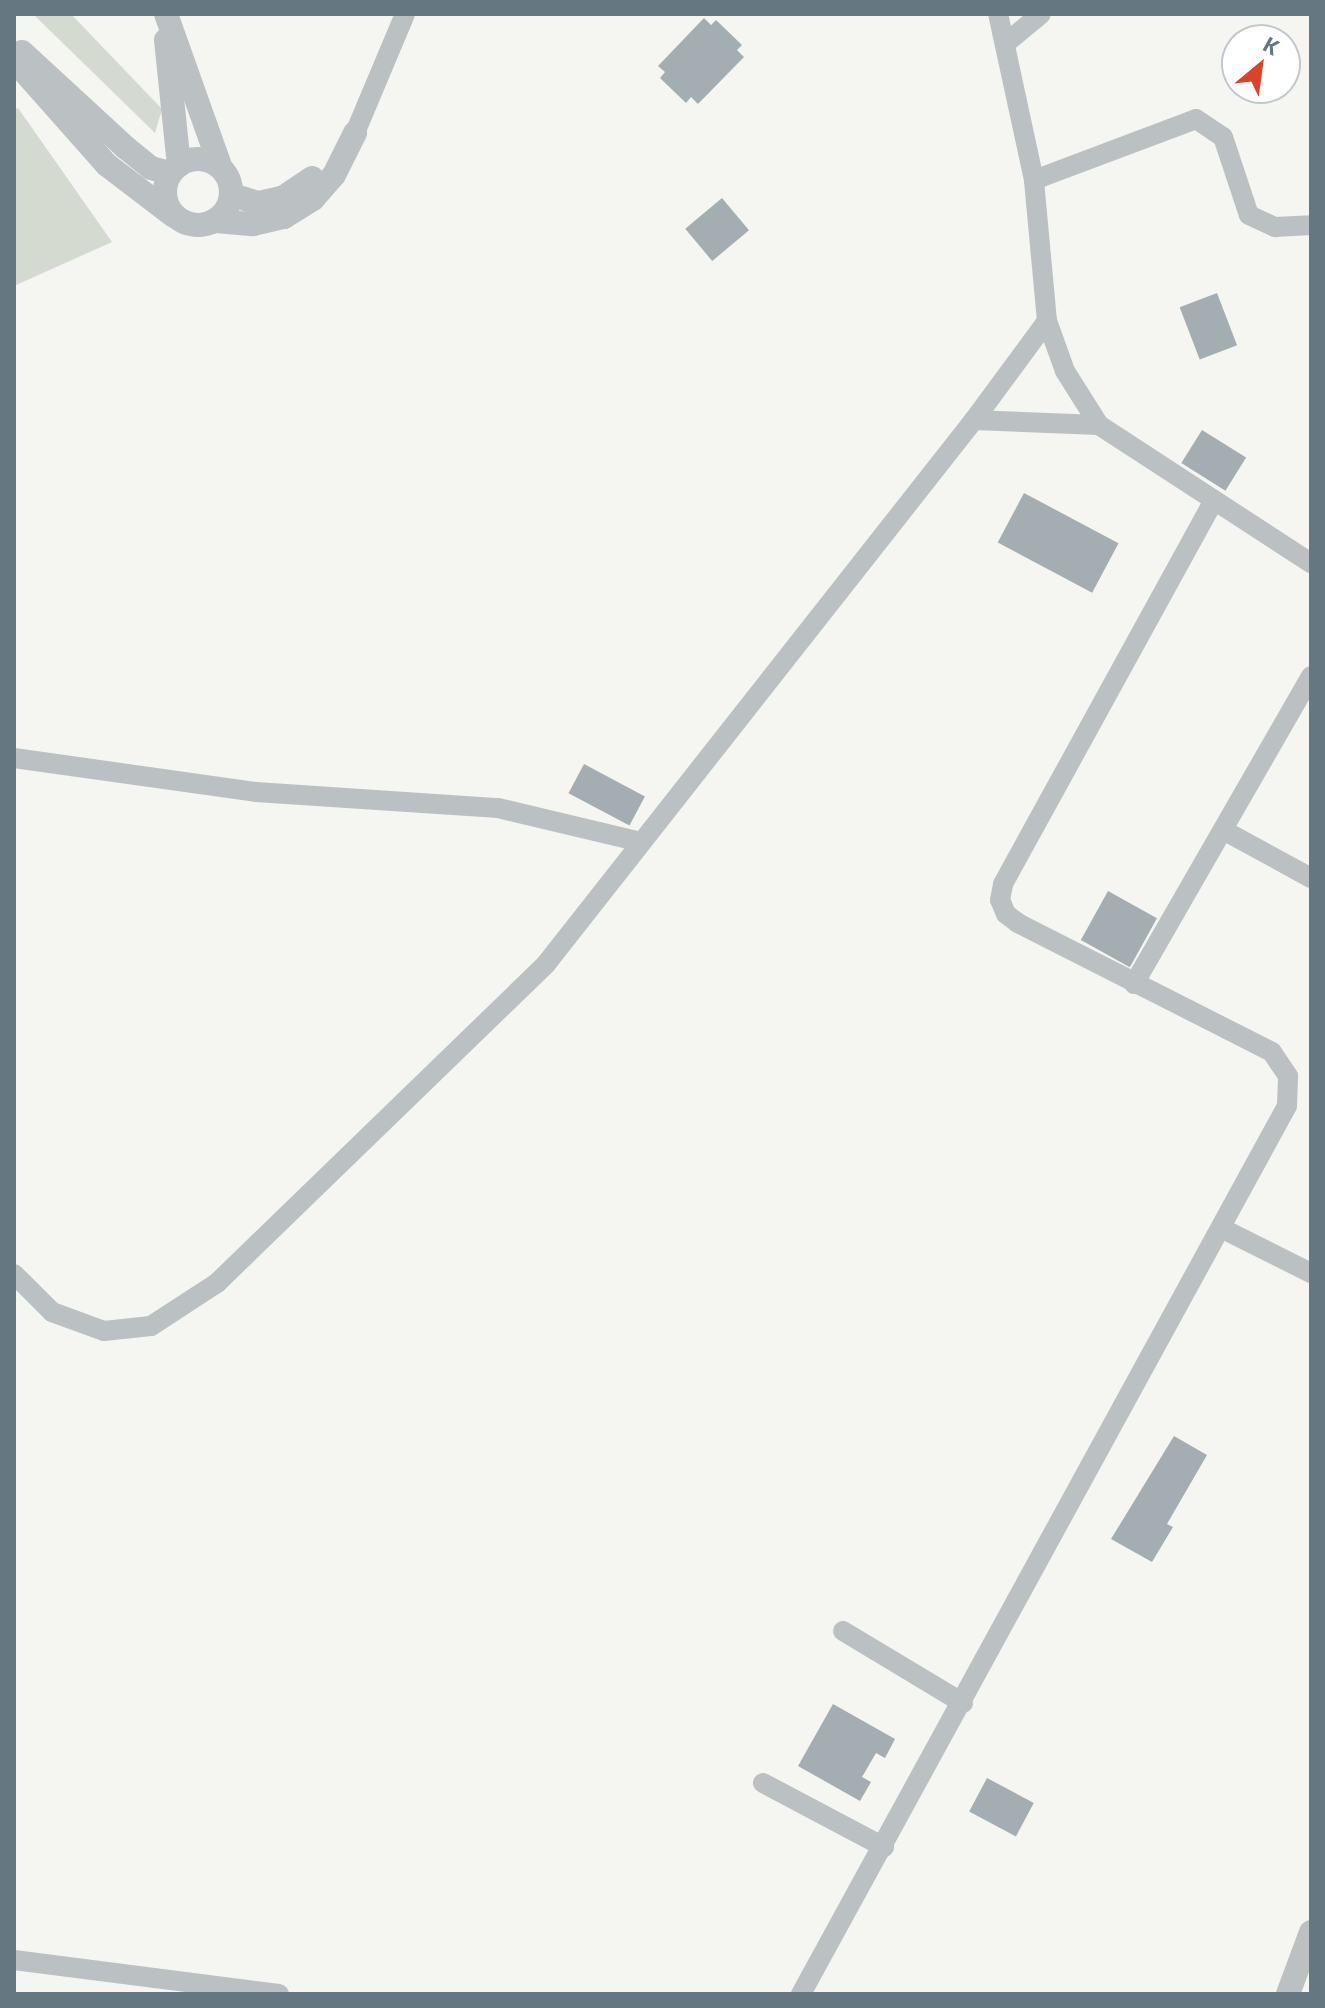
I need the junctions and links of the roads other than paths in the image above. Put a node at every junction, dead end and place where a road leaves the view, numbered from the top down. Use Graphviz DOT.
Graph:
graph roads {
  1 [pos="165,14"];
  2 [pos="405,14"];
  3 [pos="998,14"];
  4 [pos="1041,14"];
  5 [pos="1006,43"];
  6 [pos="14,44"];
  7 [pos="14,60"];
  8 [pos="355,133"];
  9 [pos="220,166"];
  10 [pos="174,169"];
  11 [pos="1034,180"];
  12 [pos="232,195"];
  13 [pos="174,216"];
  14 [pos="216,221"];
  15 [pos="1311,225"];
  16 [pos="1047,321"];
  17 [pos="974,420"];
  18 [pos="1099,425"];
  19 [pos="1214,500"];
  20 [pos="1311,563"];
  21 [pos="1311,676"];
  22 [pos="14,758"];
  23 [pos="1223,830"];
  24 [pos="641,842"];
  25 [pos="1311,878"];
  26 [pos="1134,984"];
  27 [pos="1288,1076"];
  28 [pos="1311,1085"];
  29 [pos="1221,1228"];
  30 [pos="1311,1273"];
  31 [pos="14,1274"];
  32 [pos="843,1631"];
  33 [pos="963,1703"];
  34 [pos="763,1783"];
  35 [pos="884,1847"];
  36 [pos="1311,1932"];
  37 [pos="14,1960"];
  38 [pos="279,1994"];
  39 [pos="801,1994"];
  40 [pos="1288,1994"];
  1 -- 9 [label="street"];
  1 -- 10 [label="street"];
  2 -- 8 [label="street"];
  3 -- 5 [label="street"];
  4 -- 5 [label="street"];
  5 -- 11 [label="street"];
  6 -- 10 [label="street"];
  7 -- 13 [label="street"];
  8 -- 12 [label="street"];
  8 -- 14 [label="street"];
  9 -- 10 [label="street"];
  9 -- 12 [label="street"];
  10 -- 13 [label="street"];
  11 -- 15 [label="street"];
  11 -- 16 [label="street"];
  12 -- 14 [label="street"];
  13 -- 14 [label="street"];
  16 -- 17 [label="street"];
  16 -- 18 [label="street"];
  17 -- 18 [label="street"];
  17 -- 24 [label="street"];
  18 -- 19 [label="street"];
  19 -- 20 [label="street"];
  19 -- 26 [label="street"];
  21 -- 23 [label="street"];
  22 -- 24 [label="street"];
  23 -- 25 [label="street"];
  23 -- 26 [label="street"];
  24 -- 31 [label="street"];
  26 -- 27 [label="street"];
  27 -- 28 [label="street"];
  27 -- 29 [label="street"];
  29 -- 30 [label="street"];
  29 -- 33 [label="street"];
  32 -- 33 [label="street"];
  33 -- 35 [label="street"];
  34 -- 35 [label="street"];
  35 -- 39 [label="street"];
  36 -- 40 [label="street"];
  37 -- 38 [label="street"];
}
